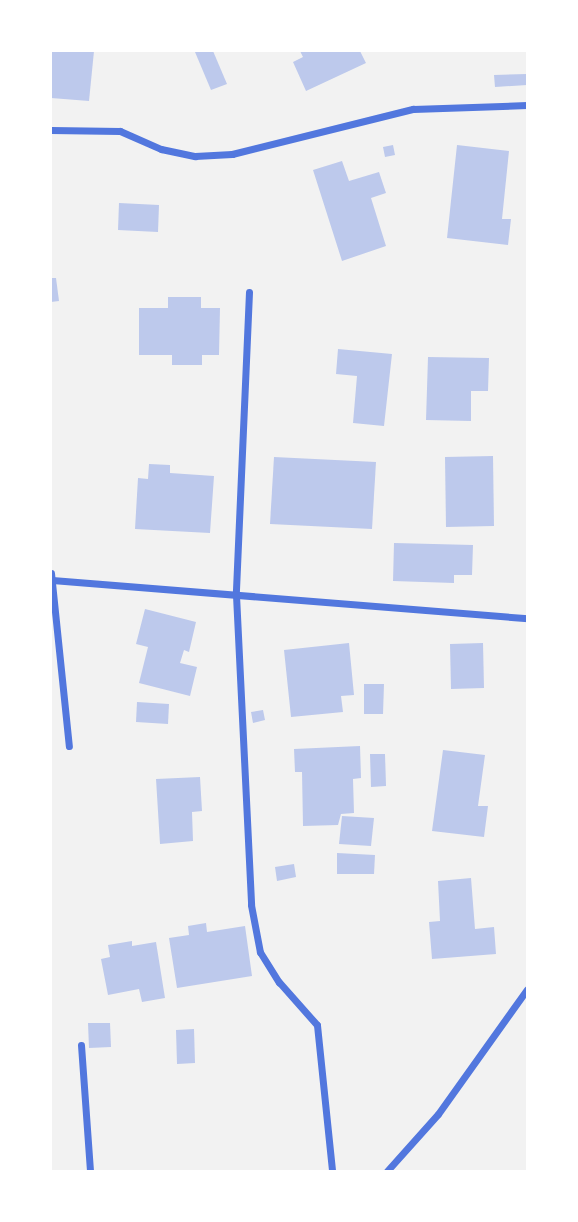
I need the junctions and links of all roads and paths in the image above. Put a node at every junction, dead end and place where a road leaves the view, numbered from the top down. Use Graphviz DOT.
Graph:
graph roads {
  1 [pos="527,105"];
  2 [pos="51,130"];
  3 [pos="249,292"];
  4 [pos="51,573"];
  5 [pos="51,580"];
  6 [pos="236,595"];
  7 [pos="527,618"];
  8 [pos="69,746"];
  9 [pos="527,989"];
  10 [pos="80,1045"];
  11 [pos="90,1171"];
  12 [pos="332,1171"];
  13 [pos="387,1171"];
  1 -- 2 [label="street"];
  3 -- 6 [label="street"];
  4 -- 5 [label="street"];
  5 -- 6 [label="street"];
  5 -- 8 [label="street"];
  6 -- 7 [label="street"];
  6 -- 12 [label="street"];
  9 -- 13 [label="street"];
  10 -- 11 [label="street"];
}
